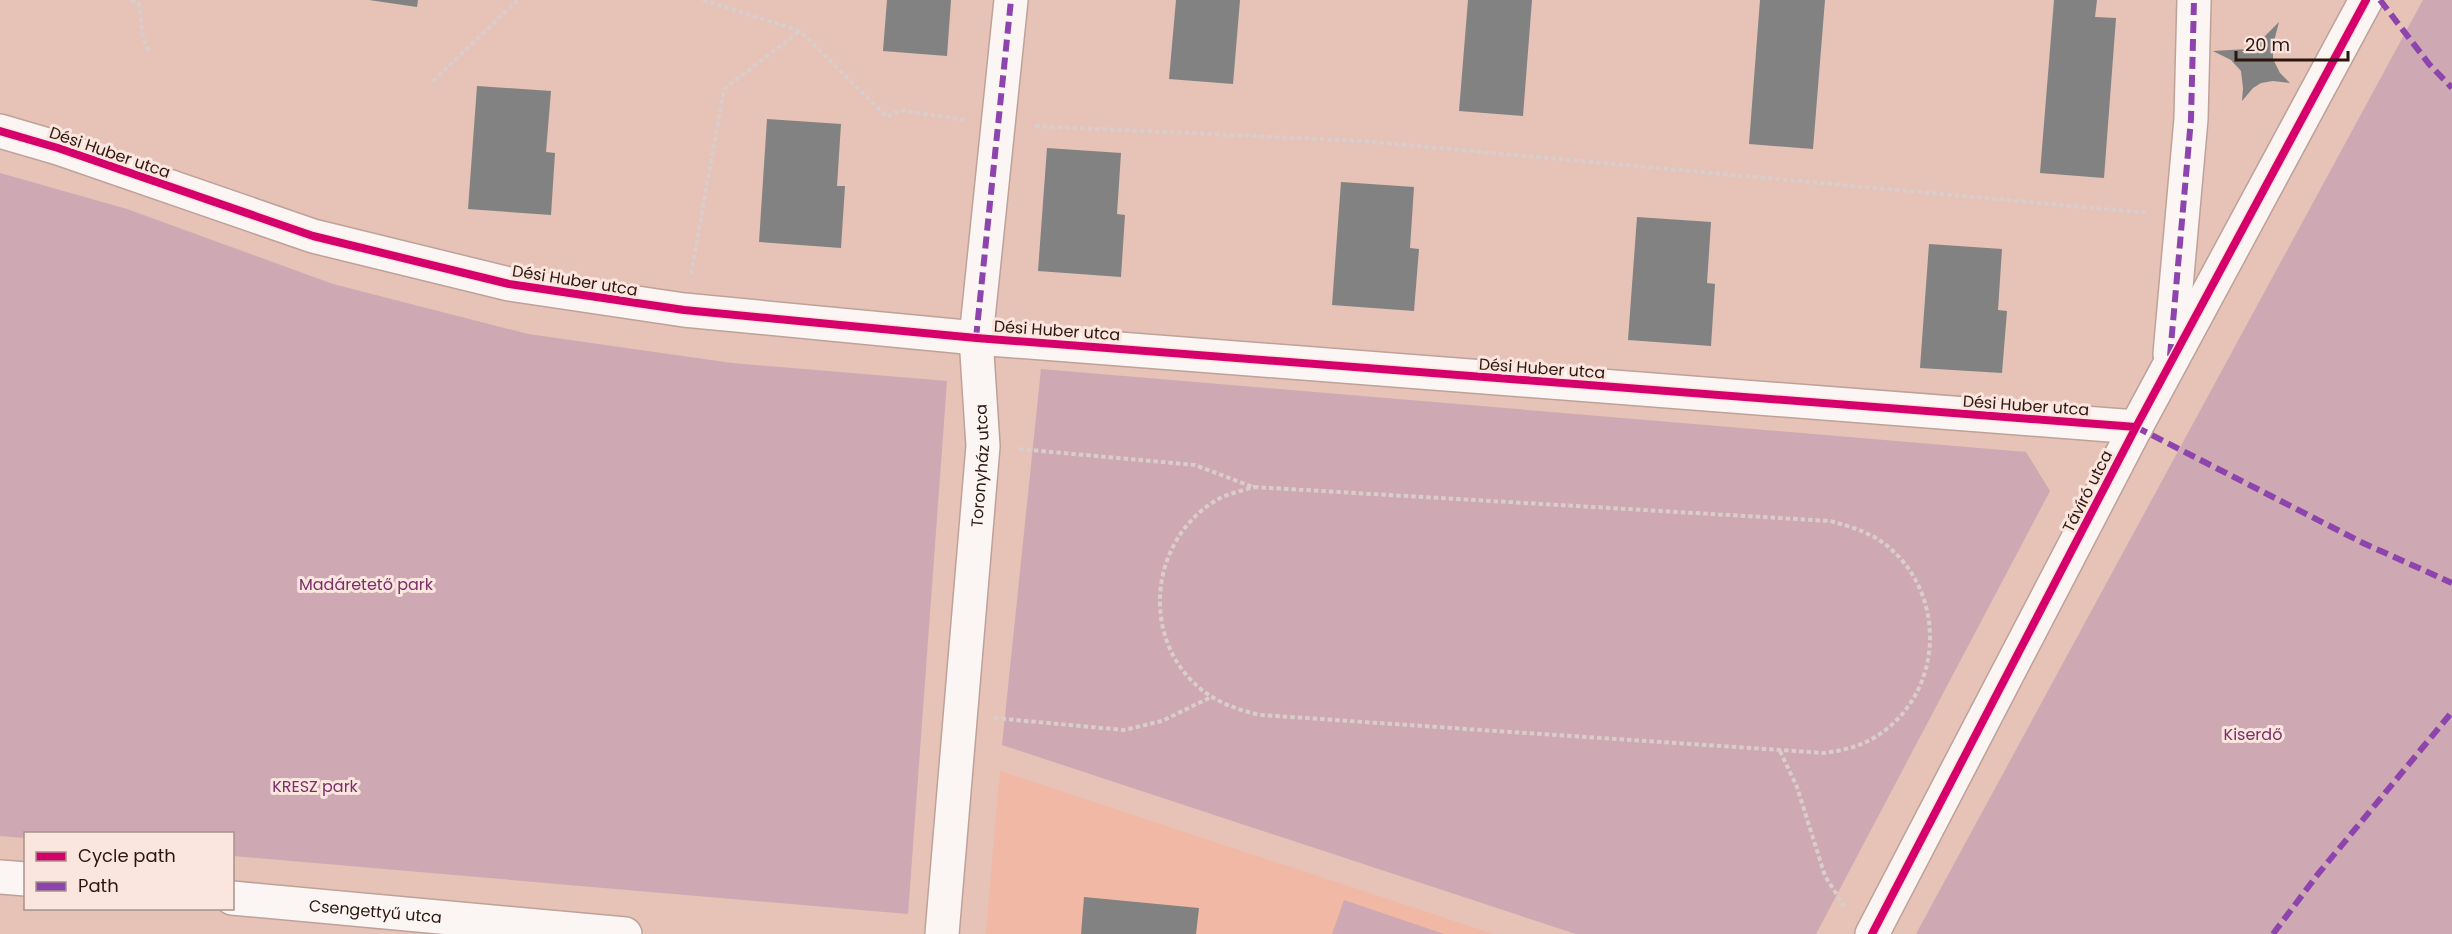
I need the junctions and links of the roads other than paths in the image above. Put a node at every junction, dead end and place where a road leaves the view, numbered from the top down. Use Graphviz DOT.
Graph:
graph roads {
  1 [pos="1011,0"];
  2 [pos="2194,0"];
  3 [pos="2366,0"];
  4 [pos="0,131"];
  5 [pos="976,338"];
  6 [pos="2169,367"];
  7 [pos="2136,427"];
  8 [pos="0,877"];
  9 [pos="24,879"];
  10 [pos="234,898"];
  11 [pos="1861,924"];
  12 [pos="626,934"];
  13 [pos="942,934"];
  1 -- 5 [label="street, Toronyház utca"];
  2 -- 6 [label="street, Távíró utca"];
  3 -- 6 [label="street, Távíró utca"];
  4 -- 5 [label="street, Dési Huber utca"];
  5 -- 7 [label="street, Dési Huber utca"];
  5 -- 13 [label="street, Toronyház utca"];
  6 -- 7 [label="street, Távíró utca"];
  7 -- 11 [label="street, Távíró utca"];
  8 -- 9 [label="street"];
  10 -- 12 [label="street, Csengettyű utca"];
}
